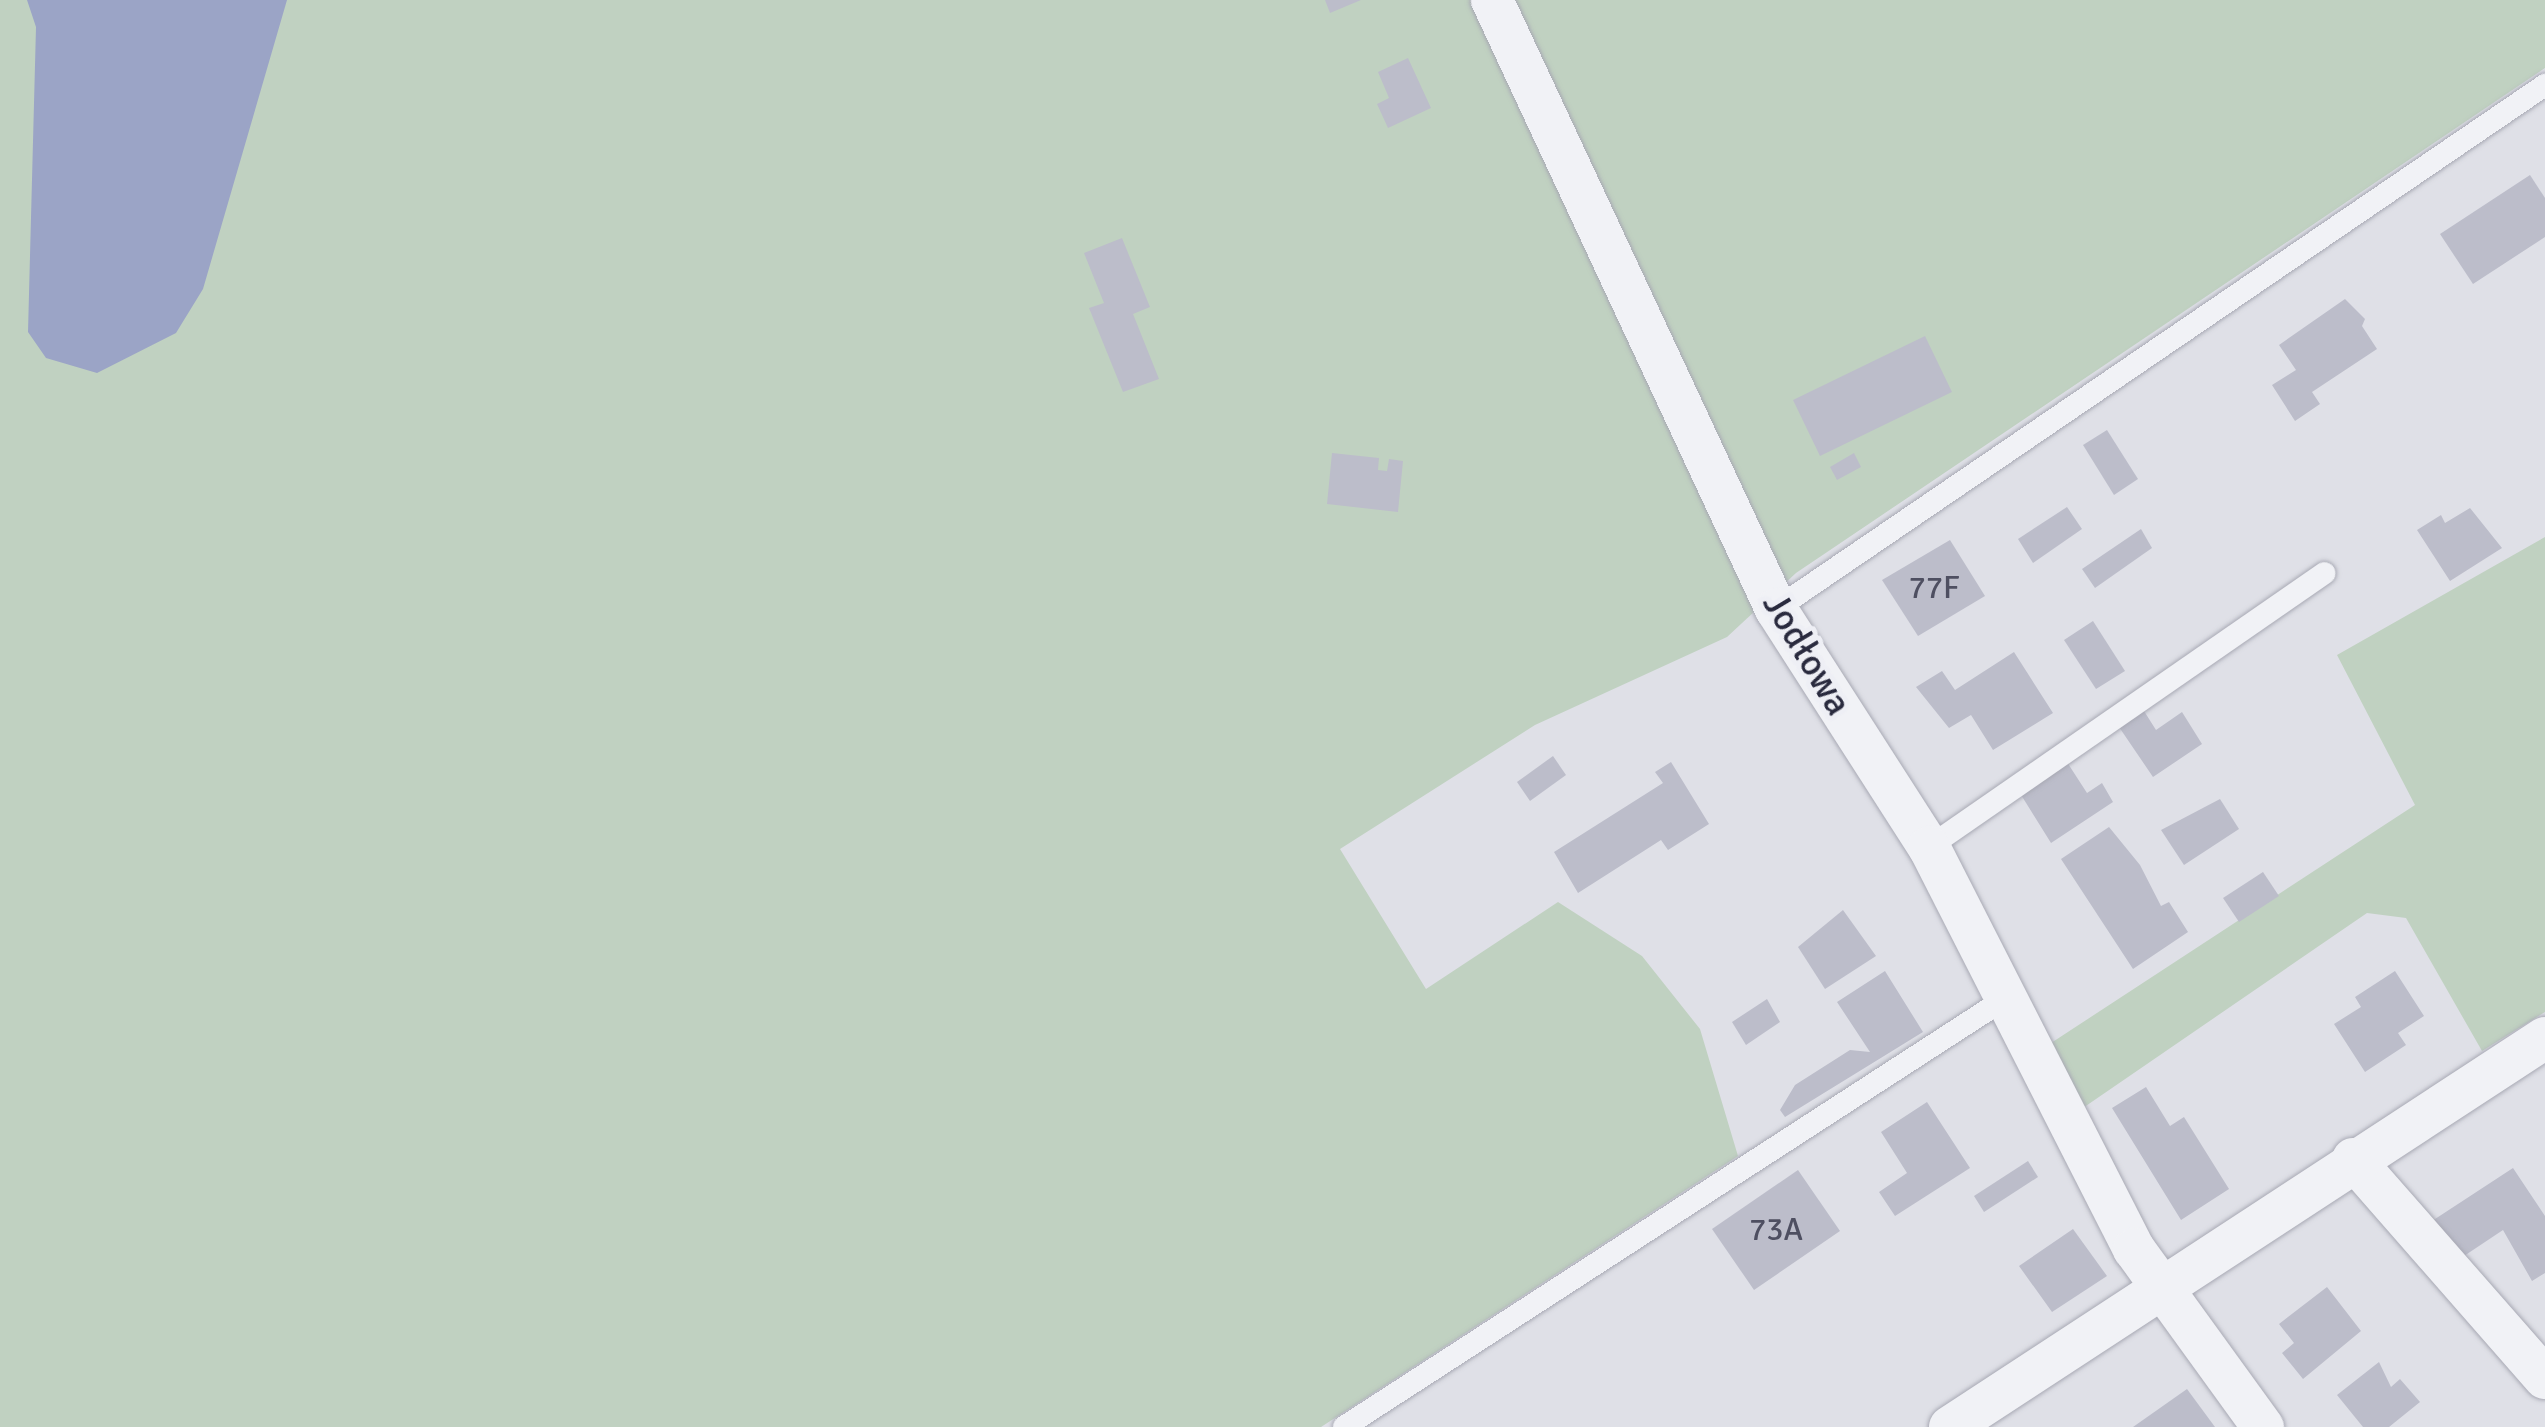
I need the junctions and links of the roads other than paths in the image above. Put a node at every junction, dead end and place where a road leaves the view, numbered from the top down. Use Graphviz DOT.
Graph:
graph roads {
  1 [pos="1492,0"];
  2 [pos="2545,85"];
  3 [pos="2324,573"];
  4 [pos="1776,609"];
  5 [pos="1929,847"];
  6 [pos="2006,998"];
  7 [pos="2545,1038"];
  8 [pos="2353,1159"];
  9 [pos="2162,1286"];
  10 [pos="2545,1378"];
  11 [pos="1344,1427"];
  12 [pos="1950,1427"];
  13 [pos="2263,1427"];
  1 -- 4 [label="street, Jodłowa"];
  2 -- 4 [label="lane"];
  3 -- 5 [label="lane"];
  4 -- 5 [label="street, Jodłowa"];
  5 -- 6 [label="street, Jodłowa"];
  6 -- 9 [label="street, Jodłowa"];
  6 -- 11 [label="lane"];
  7 -- 8 [label="street"];
  8 -- 9 [label="street"];
  8 -- 10 [label="street"];
  9 -- 12 [label="street"];
  9 -- 13 [label="street, Jodłowa"];
}
